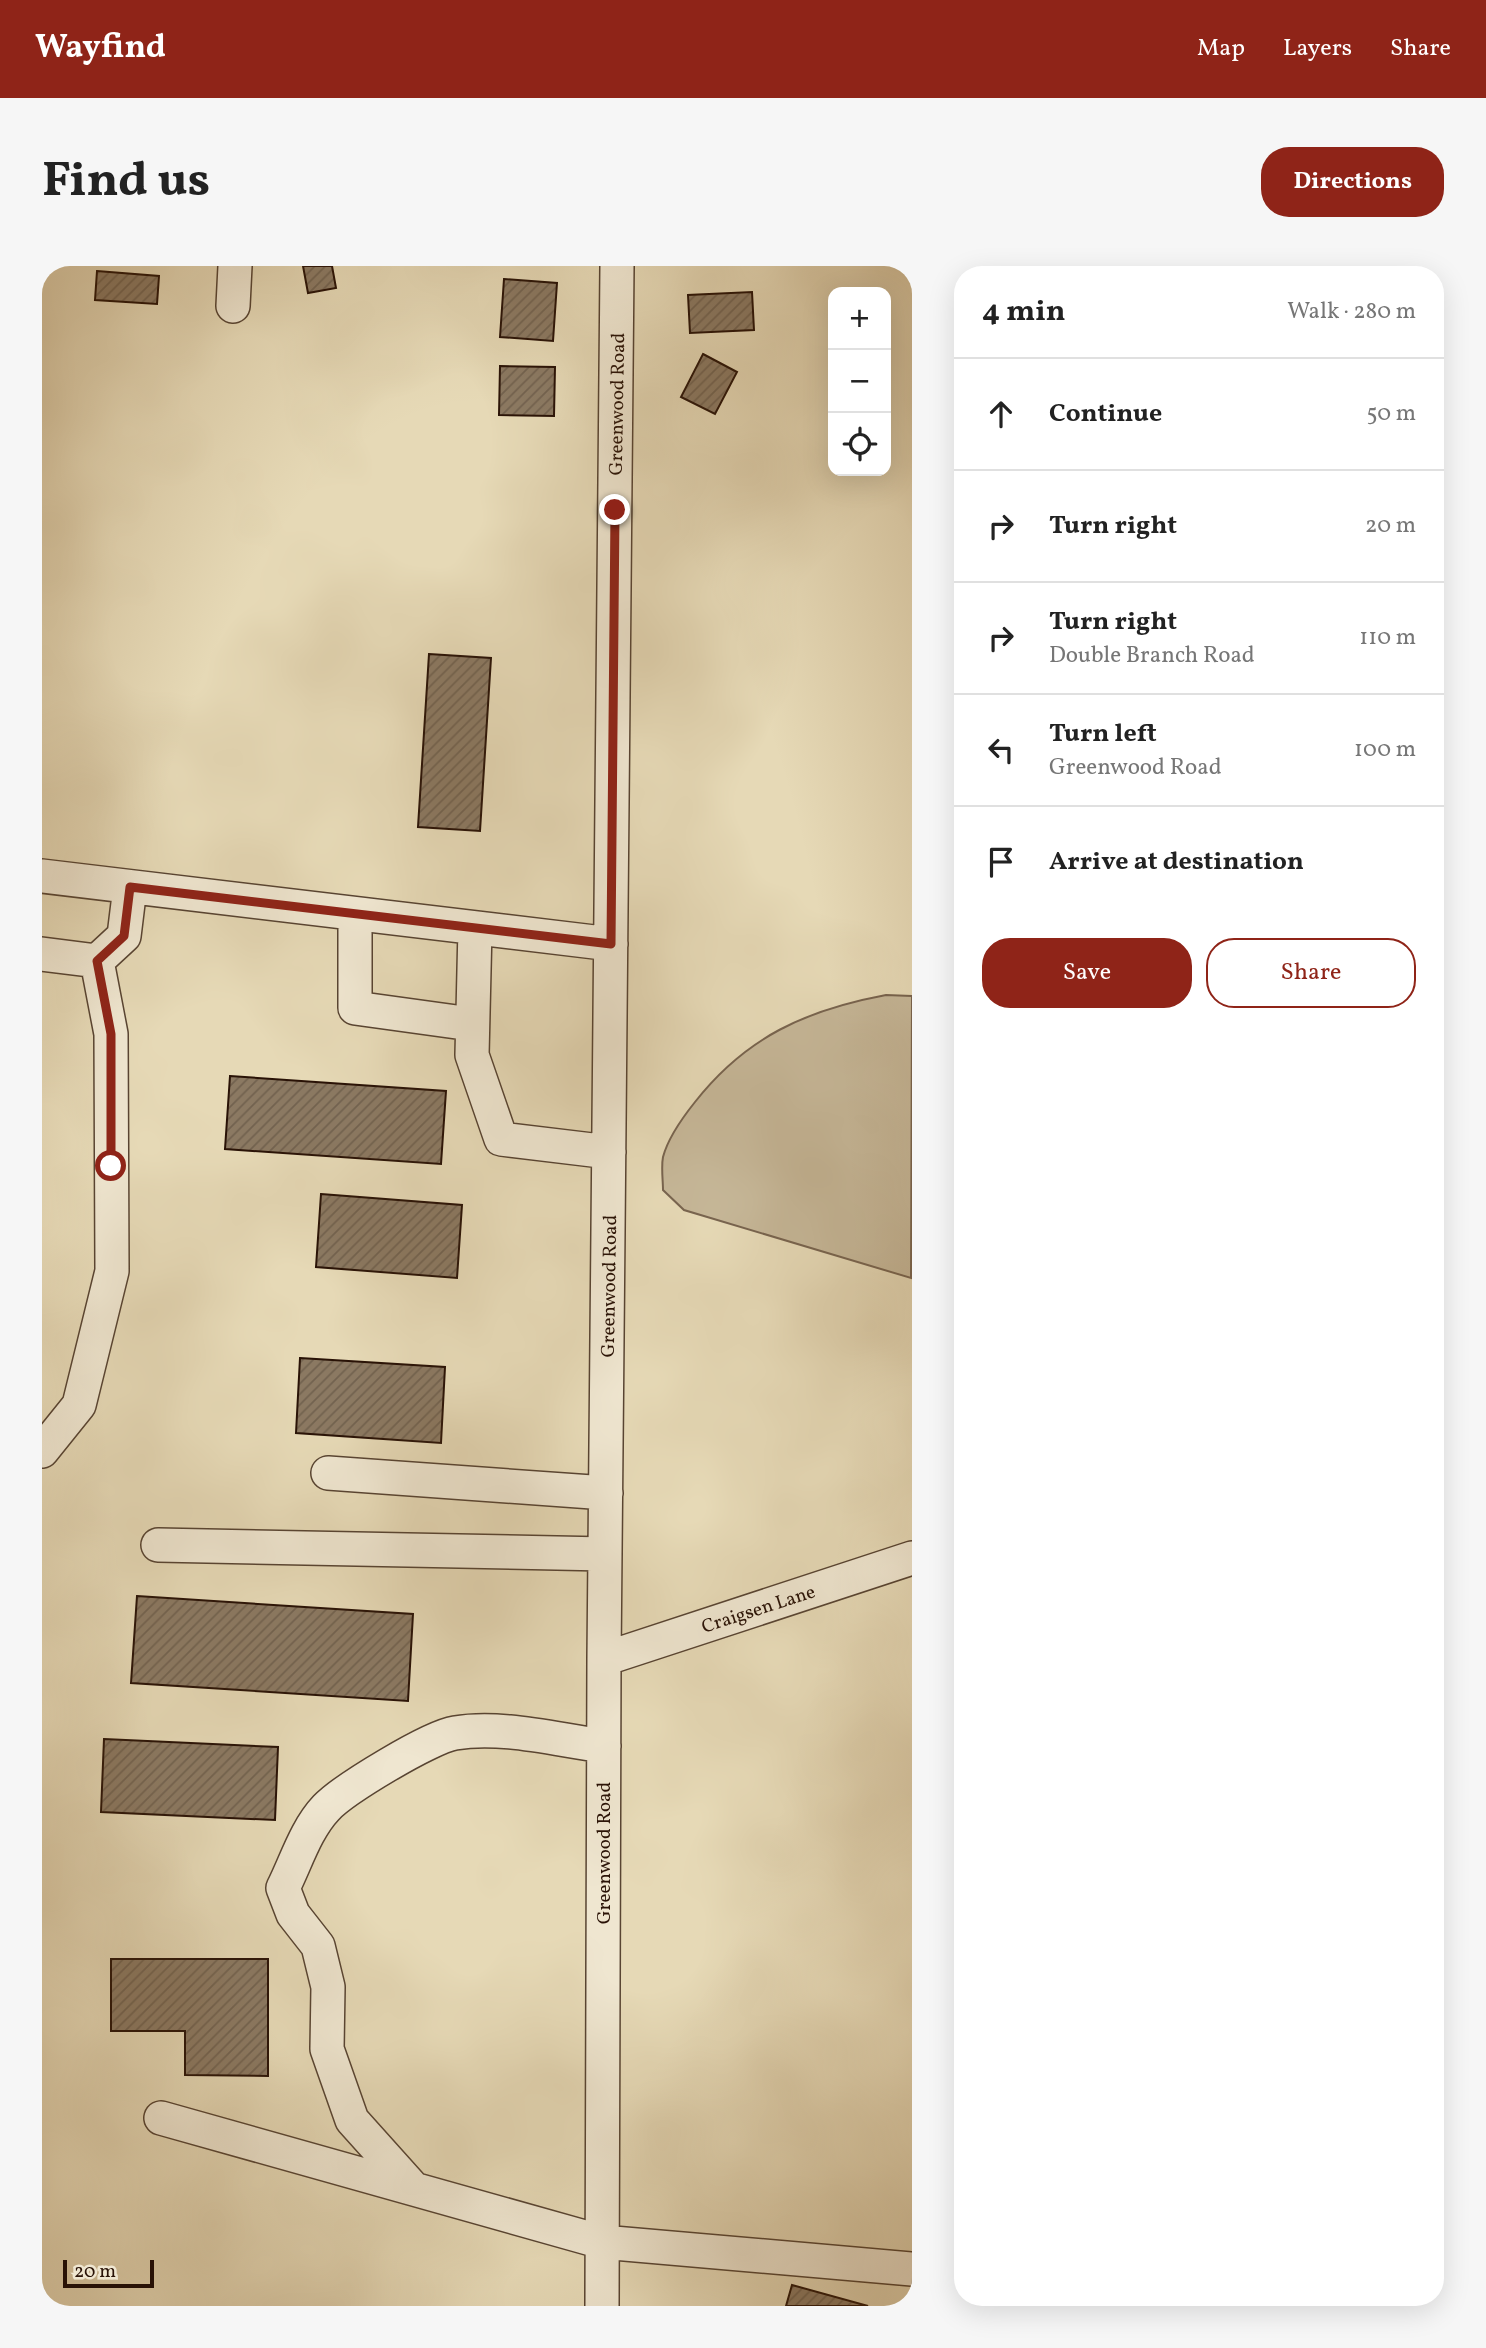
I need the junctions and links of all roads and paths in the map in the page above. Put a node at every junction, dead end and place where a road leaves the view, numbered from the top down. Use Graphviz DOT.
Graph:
graph roads {
  1 [pos="235,266"];
  2 [pos="617,266"];
  3 [pos="233,306"];
  4 [pos="42,876"];
  5 [pos="130,887"];
  6 [pos="355,914"];
  7 [pos="475,928"];
  8 [pos="611,944"];
  9 [pos="42,954"];
  10 [pos="97,961"];
  11 [pos="471,1024"];
  12 [pos="609,1152"];
  13 [pos="42,1451"];
  14 [pos="328,1473"];
  15 [pos="606,1493"];
  16 [pos="158,1545"];
  17 [pos="605,1554"];
  18 [pos="912,1558"];
  19 [pos="604,1659"];
  20 [pos="604,1746"];
  21 [pos="161,2118"];
  22 [pos="413,2188"];
  23 [pos="602,2242"];
  24 [pos="912,2269"];
  25 [pos="602,2306"];
  1 -- 3 [label="street"];
  2 -- 8 [label="street, Greenwood Road"];
  4 -- 5 [label="street"];
  5 -- 6 [label="street"];
  5 -- 10 [label="street"];
  6 -- 7 [label="street"];
  6 -- 11 [label="street"];
  7 -- 8 [label="street"];
  7 -- 11 [label="street"];
  8 -- 12 [label="street, Greenwood Road"];
  9 -- 10 [label="street"];
  10 -- 13 [label="street"];
  11 -- 12 [label="street"];
  12 -- 15 [label="street, Greenwood Road"];
  14 -- 15 [label="street"];
  15 -- 17 [label="street, Greenwood Road"];
  16 -- 17 [label="street"];
  17 -- 19 [label="street, Greenwood Road"];
  18 -- 19 [label="street, Craigsen Lane"];
  19 -- 20 [label="street, Greenwood Road"];
  20 -- 22 [label="street"];
  20 -- 23 [label="street, Greenwood Road"];
  21 -- 22 [label="street"];
  22 -- 23 [label="street"];
  23 -- 24 [label="street"];
  23 -- 25 [label="street, Greenwood Road"];
}
